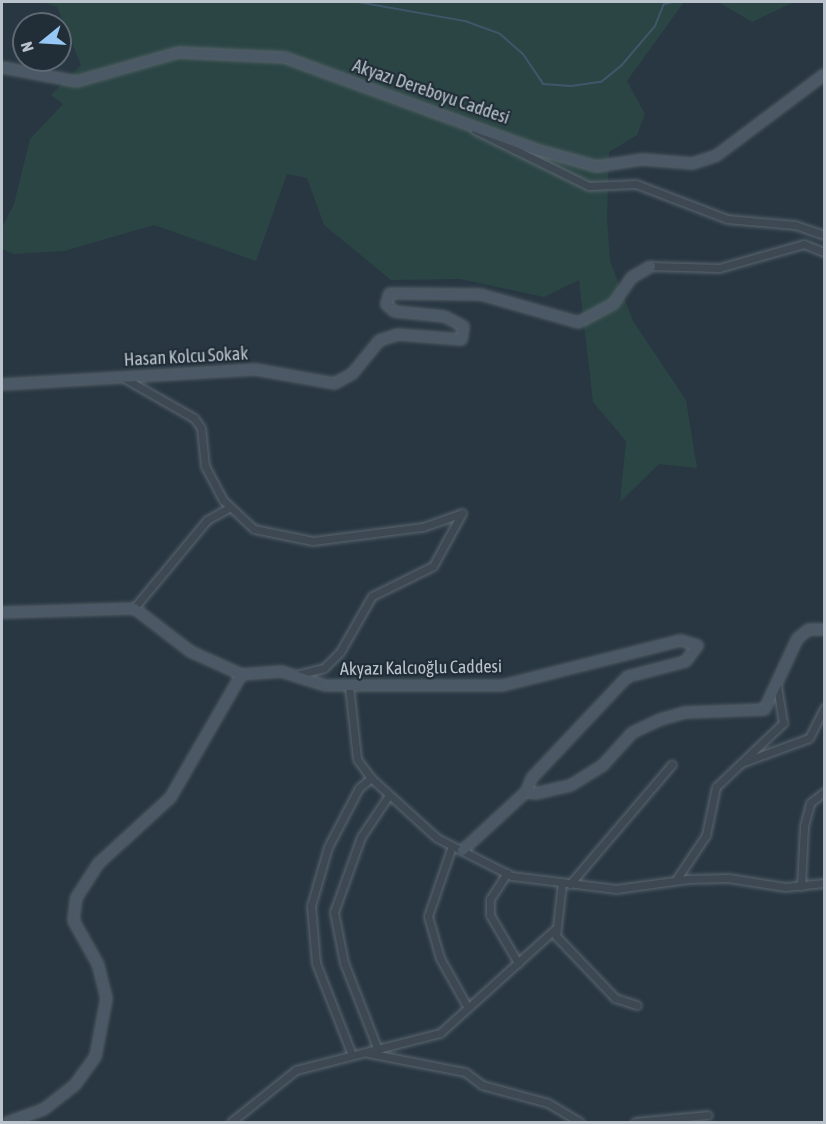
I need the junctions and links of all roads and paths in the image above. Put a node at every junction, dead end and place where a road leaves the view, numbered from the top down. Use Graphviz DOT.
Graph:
graph roads {
  1 [pos="2,67"];
  2 [pos="825,74"];
  3 [pos="452,116"];
  4 [pos="825,235"];
  5 [pos="825,252"];
  6 [pos="650,266"];
  7 [pos="122,377"];
  8 [pos="2,384"];
  9 [pos="230,507"];
  10 [pos="134,608"];
  11 [pos="2,612"];
  12 [pos="825,629"];
  13 [pos="241,674"];
  14 [pos="293,675"];
  15 [pos="348,686"];
  16 [pos="777,686"];
  17 [pos="825,708"];
  18 [pos="738,763"];
  19 [pos="672,764"];
  20 [pos="371,778"];
  21 [pos="526,791"];
  22 [pos="825,792"];
  23 [pos="389,795"];
  24 [pos="452,846"];
  25 [pos="462,850"];
  26 [pos="507,873"];
  27 [pos="676,880"];
  28 [pos="562,883"];
  29 [pos="825,883"];
  30 [pos="570,884"];
  31 [pos="801,886"];
  32 [pos="554,930"];
  33 [pos="518,963"];
  34 [pos="637,1005"];
  35 [pos="468,1008"];
  36 [pos="378,1050"];
  37 [pos="368,1053"];
  38 [pos="352,1055"];
  39 [pos="708,1115"];
  40 [pos="7,1122"];
  41 [pos="231,1122"];
  42 [pos="580,1122"];
  43 [pos="635,1122"];
  1 -- 3 [label="main road, Akyazı Dereboyu Caddesi"];
  2 -- 3 [label="main road, Akyazı Dereboyu Caddesi"];
  3 -- 4 [label="street"];
  5 -- 6 [label="street"];
  6 -- 7 [label="main road, Hasan Kolcu Sokak"];
  7 -- 8 [label="main road, Hasan Kolcu Sokak"];
  7 -- 9 [label="street"];
  9 -- 10 [label="street"];
  9 -- 14 [label="street"];
  10 -- 11 [label="main road"];
  10 -- 13 [label="main road"];
  12 -- 16 [label="main road"];
  13 -- 14 [label="main road, Akyazı Kalcıoğlu Caddesi"];
  13 -- 40 [label="main road"];
  14 -- 15 [label="main road, Akyazı Kalcıoğlu Caddesi"];
  15 -- 20 [label="street"];
  15 -- 21 [label="main road, Akyazı Kalcıoğlu Caddesi"];
  16 -- 18 [label="street"];
  16 -- 21 [label="main road"];
  17 -- 18 [label="street"];
  18 -- 27 [label="street"];
  19 -- 30 [label="street"];
  20 -- 23 [label="street"];
  20 -- 38 [label="street"];
  21 -- 25 [label="main road"];
  22 -- 31 [label="street"];
  23 -- 24 [label="street"];
  23 -- 36 [label="street"];
  24 -- 25 [label="street"];
  24 -- 35 [label="street"];
  25 -- 26 [label="street"];
  26 -- 28 [label="street"];
  26 -- 33 [label="street"];
  27 -- 30 [label="street"];
  27 -- 31 [label="street"];
  28 -- 30 [label="street"];
  28 -- 32 [label="street"];
  29 -- 31 [label="street"];
  32 -- 33 [label="street"];
  32 -- 34 [label="street"];
  33 -- 35 [label="street"];
  35 -- 36 [label="street"];
  36 -- 37 [label="street"];
  37 -- 38 [label="street"];
  37 -- 42 [label="street"];
  38 -- 41 [label="street"];
  39 -- 43 [label="street"];
}
